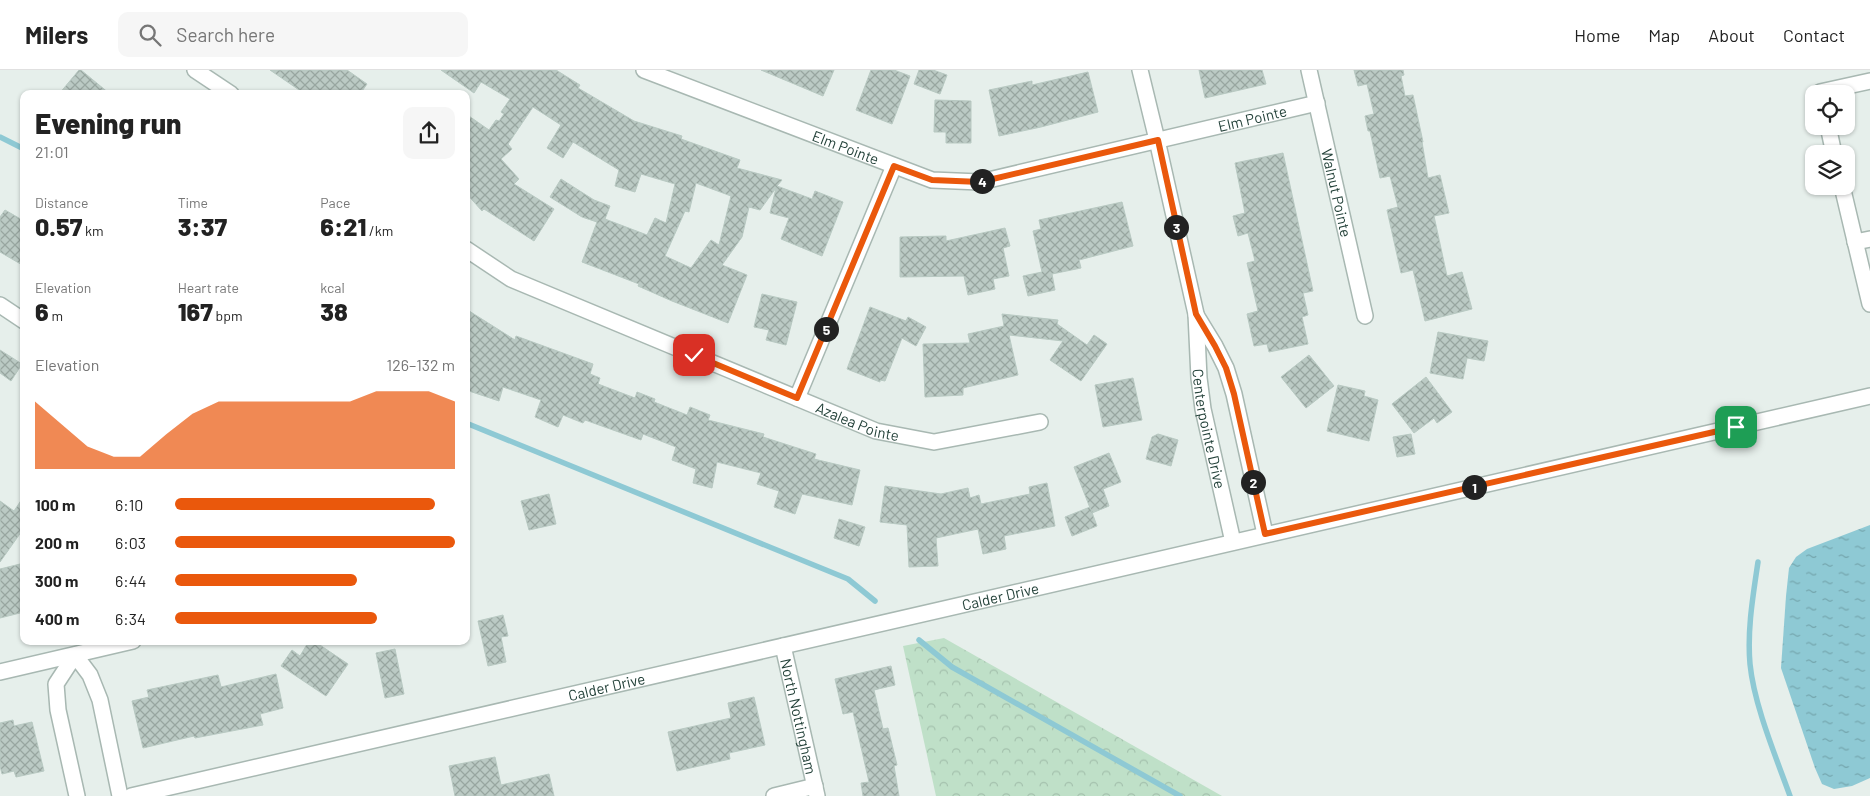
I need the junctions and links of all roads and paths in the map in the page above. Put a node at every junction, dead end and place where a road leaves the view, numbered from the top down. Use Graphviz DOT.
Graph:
graph roads {
  1 [pos="195,70"];
  2 [pos="644,70"];
  3 [pos="1140,70"];
  4 [pos="1309,70"];
  5 [pos="1870,81"];
  6 [pos="1852,85"];
  7 [pos="225,90"];
  8 [pos="1316,103"];
  9 [pos="1158,140"];
  10 [pos="894,166"];
  11 [pos="1846,195"];
  12 [pos="1863,240"];
  13 [pos="470,252"];
  14 [pos="1870,304"];
  15 [pos="0,305"];
  16 [pos="1196,314"];
  17 [pos="1365,316"];
  18 [pos="20,318"];
  19 [pos="1870,396"];
  20 [pos="797,398"];
  21 [pos="1040,422"];
  22 [pos="1265,534"];
  23 [pos="1233,542"];
  24 [pos="117,645"];
  25 [pos="784,646"];
  26 [pos="76,655"];
  27 [pos="0,672"];
  28 [pos="816,791"];
  29 [pos="77,796"];
  30 [pos="120,796"];
  31 [pos="131,796"];
  32 [pos="774,796"];
  1 -- 7 [label="street"];
  2 -- 10 [label="street, Elm Pointe"];
  3 -- 9 [label="street, Centerpointe Drive"];
  4 -- 8 [label="street, Walnut Pointe"];
  5 -- 6 [label="street"];
  8 -- 9 [label="street, Elm Pointe"];
  8 -- 17 [label="street, Walnut Pointe"];
  9 -- 10 [label="street, Elm Pointe"];
  9 -- 16 [label="street, Centerpointe Drive"];
  10 -- 20 [label="street"];
  11 -- 12 [label="street"];
  12 -- 14 [label="street"];
  13 -- 20 [label="street, Azalea Pointe"];
  15 -- 18 [label="street"];
  16 -- 22 [label="street, Centerpointe Drive"];
  16 -- 23 [label="street, Centerpointe Drive"];
  19 -- 22 [label="street, Calder Drive"];
  20 -- 21 [label="street, Azalea Pointe"];
  22 -- 23 [label="street, Calder Drive"];
  23 -- 25 [label="street, Calder Drive"];
  24 -- 26 [label="street"];
  25 -- 28 [label="street, North Nottingham"];
  25 -- 31 [label="street, Calder Drive"];
  26 -- 27 [label="street"];
  26 -- 29 [label="street"];
  26 -- 30 [label="street"];
  28 -- 32 [label="street"];
}
